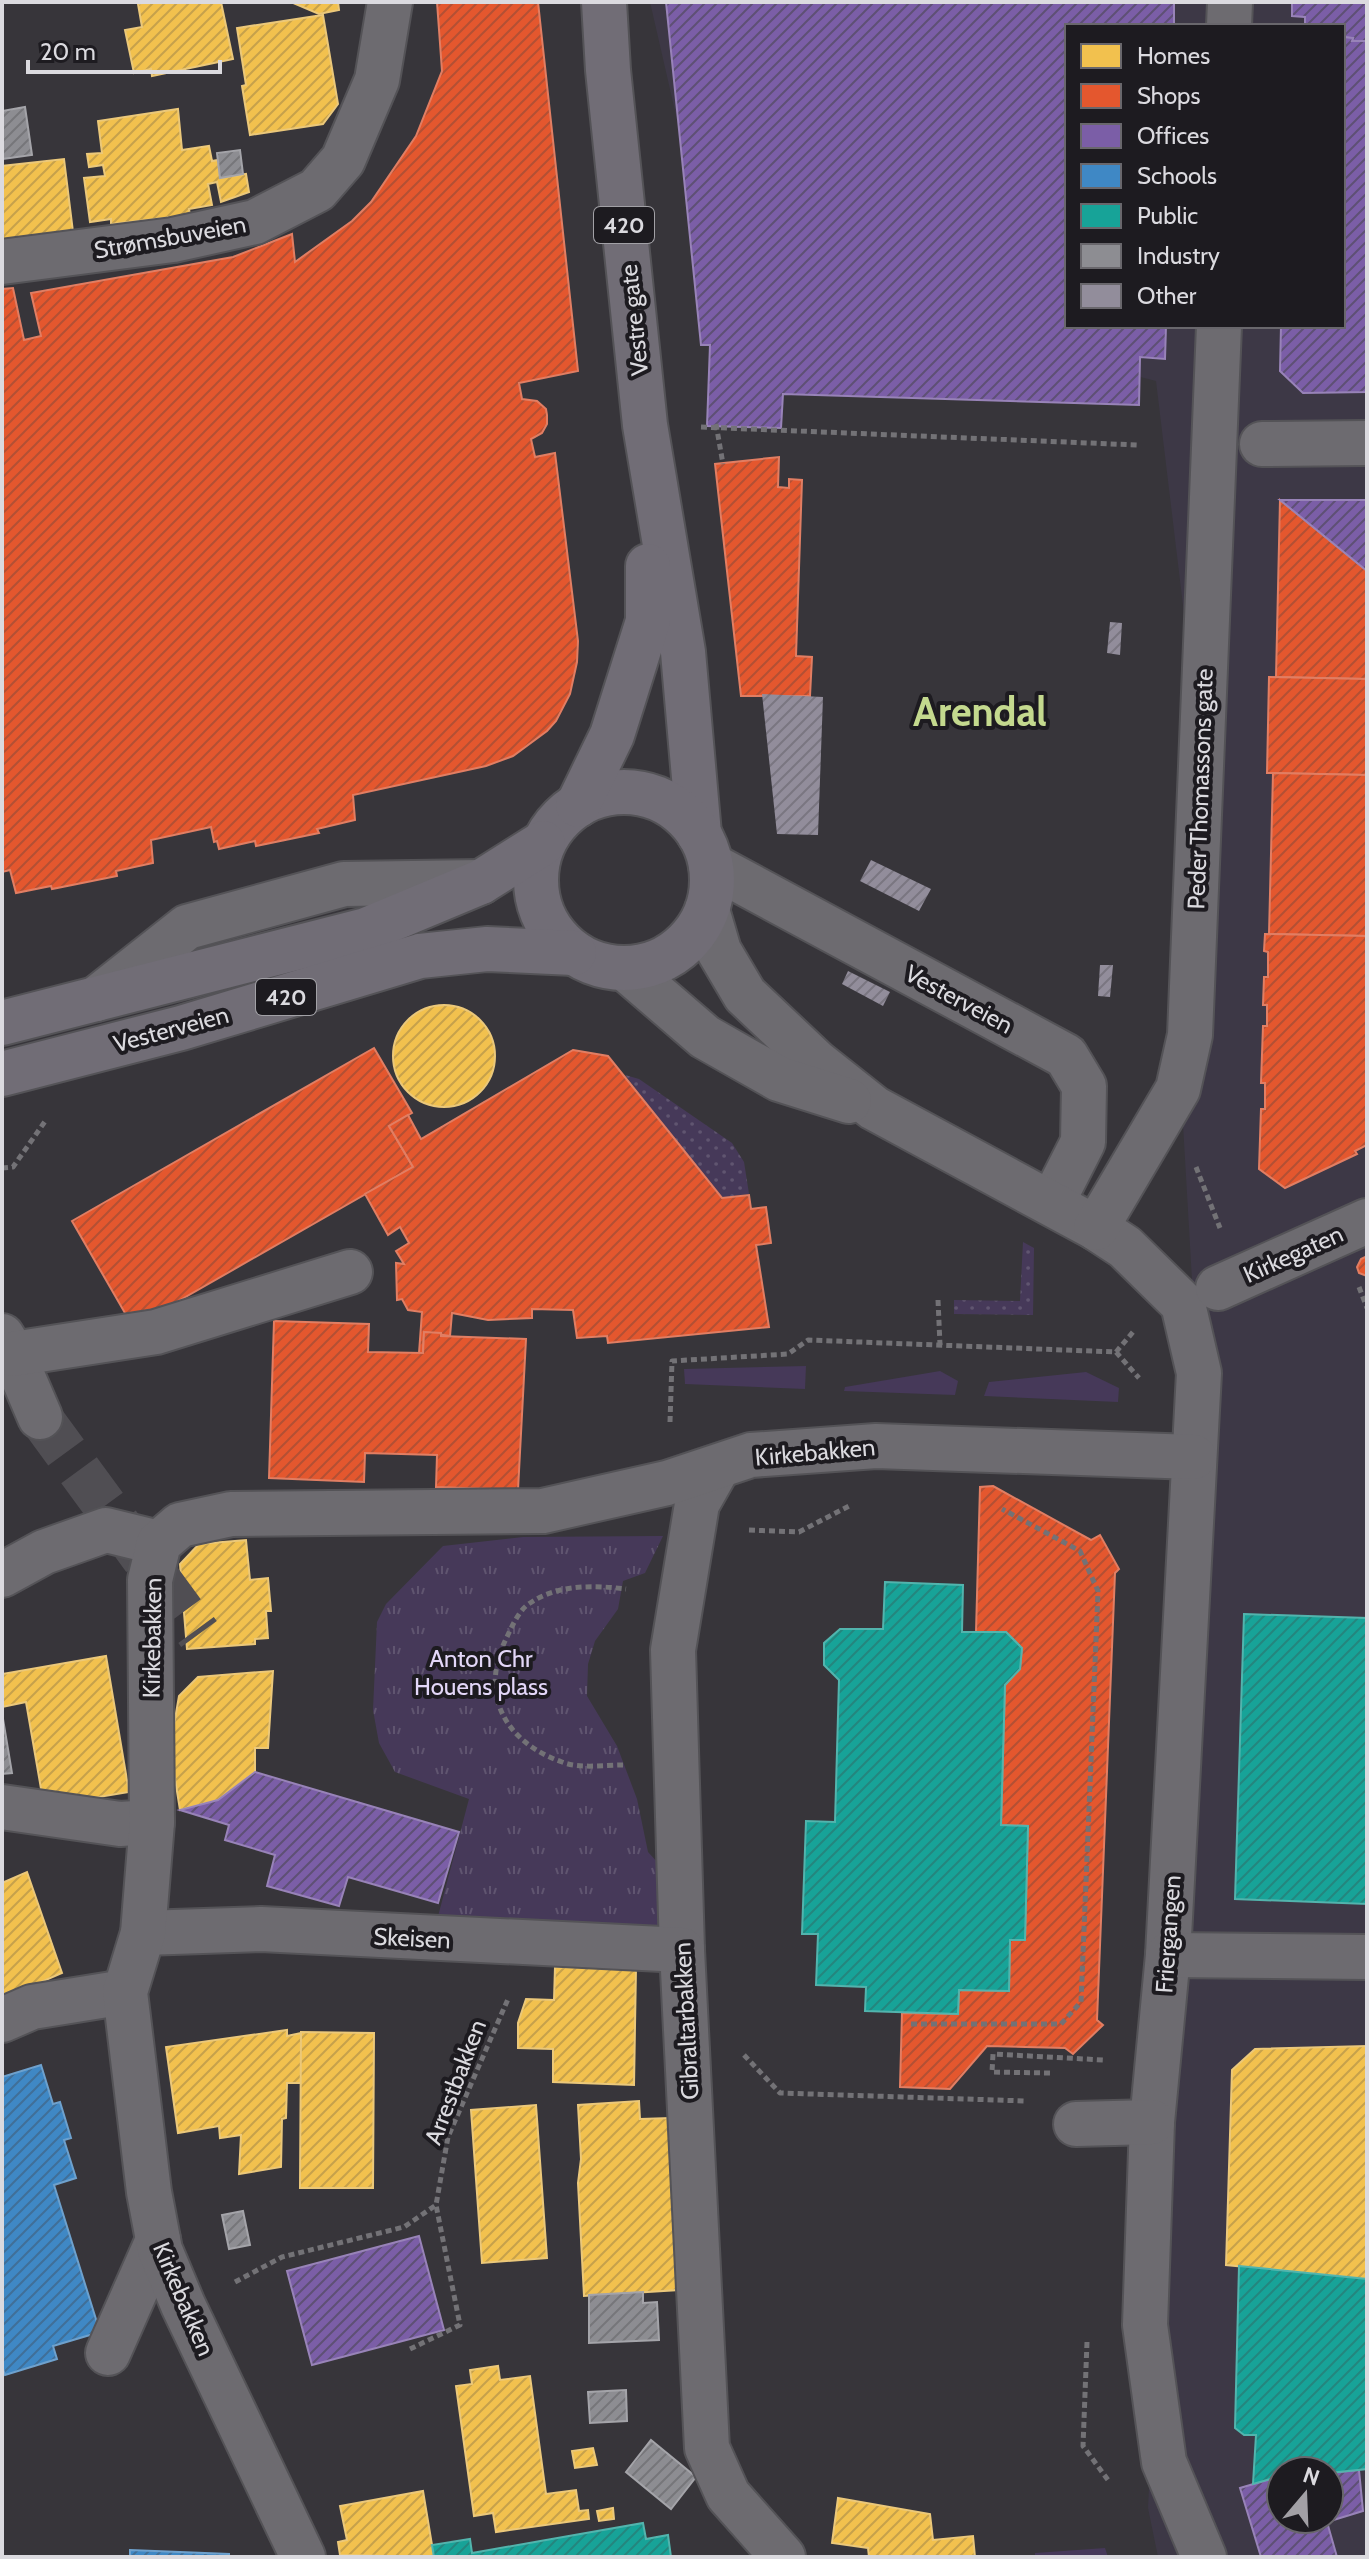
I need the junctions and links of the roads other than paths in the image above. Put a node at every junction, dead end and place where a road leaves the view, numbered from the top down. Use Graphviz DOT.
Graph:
graph roads {
  1 [pos="390,2"];
  2 [pos="604,2"];
  3 [pos="1230,2"];
  4 [pos="1229,24"];
  5 [pos="2,262"];
  6 [pos="1219,328"];
  7 [pos="1367,443"];
  8 [pos="1262,444"];
  9 [pos="648,447"];
  10 [pos="578,805"];
  11 [pos="543,843"];
  12 [pos="705,850"];
  13 [pos="707,910"];
  14 [pos="574,953"];
  15 [pos="626,969"];
  16 [pos="2,1023"];
  17 [pos="2,1074"];
  18 [pos="874,1108"];
  19 [pos="1052,1203"];
  20 [pos="1367,1221"];
  21 [pos="1096,1228"];
  22 [pos="350,1272"];
  23 [pos="1214,1289"];
  24 [pos="8,1345"];
  25 [pos="40,1417"];
  26 [pos="1194,1457"];
  27 [pos="718,1467"];
  28 [pos="159,1543"];
  29 [pos="2,1575"];
  30 [pos="2,1807"];
  31 [pos="152,1822"];
  32 [pos="143,1933"];
  33 [pos="682,1950"];
  34 [pos="1168,1955"];
  35 [pos="1367,1957"];
  36 [pos="125,1992"];
  37 [pos="2,2020"];
  38 [pos="1152,2122"];
  39 [pos="1076,2124"];
  40 [pos="158,2240"];
  41 [pos="108,2353"];
  42 [pos="303,2557"];
  43 [pos="783,2557"];
  44 [pos="1204,2557"];
  1 -- 5 [label="street, Strømsbuveien"];
  2 -- 9 [label="main road, Vestre gate / 420"];
  3 -- 4 [label="street"];
  6 -- 21 [label="street, Peder Thomassons gate"];
  7 -- 8 [label="street"];
  9 -- 10 [label="main road, Vestre gate / 420"];
  9 -- 12 [label="main road, Vestre gate / 420"];
  10 -- 11 [label="main road, 420"];
  10 -- 12 [label="main road, 420"];
  11 -- 14 [label="main road, 420"];
  11 -- 16 [label="main road, Vesterveien / 420"];
  12 -- 13 [label="main road, 420"];
  12 -- 19 [label="street, Vesterveien"];
  13 -- 15 [label="main road, 420"];
  13 -- 18 [label="street"];
  14 -- 15 [label="main road, 420"];
  14 -- 17 [label="main road, Vesterveien / 420"];
  15 -- 18 [label="street"];
  18 -- 19 [label="street"];
  19 -- 21 [label="street"];
  20 -- 23 [label="street, Kirkegaten"];
  21 -- 23 [label="street"];
  22 -- 24 [label="street"];
  23 -- 26 [label="street, Friergangen"];
  24 -- 25 [label="street"];
  26 -- 27 [label="street, Kirkebakken"];
  26 -- 34 [label="street, Friergangen"];
  27 -- 28 [label="street, Kirkebakken"];
  27 -- 33 [label="street, Gibraltarbakken"];
  28 -- 29 [label="street"];
  28 -- 31 [label="street, Kirkebakken"];
  30 -- 31 [label="street"];
  31 -- 32 [label="street, Kirkebakken"];
  32 -- 33 [label="street, Skeisen"];
  32 -- 36 [label="street, Kirkebakken"];
  33 -- 43 [label="street, Gibraltarbakken"];
  34 -- 35 [label="street"];
  34 -- 38 [label="street, Friergangen"];
  36 -- 37 [label="street"];
  36 -- 40 [label="street, Kirkebakken"];
  38 -- 39 [label="street"];
  38 -- 44 [label="street, Friergangen"];
  40 -- 41 [label="street"];
  40 -- 42 [label="street, Kirkebakken"];
}
